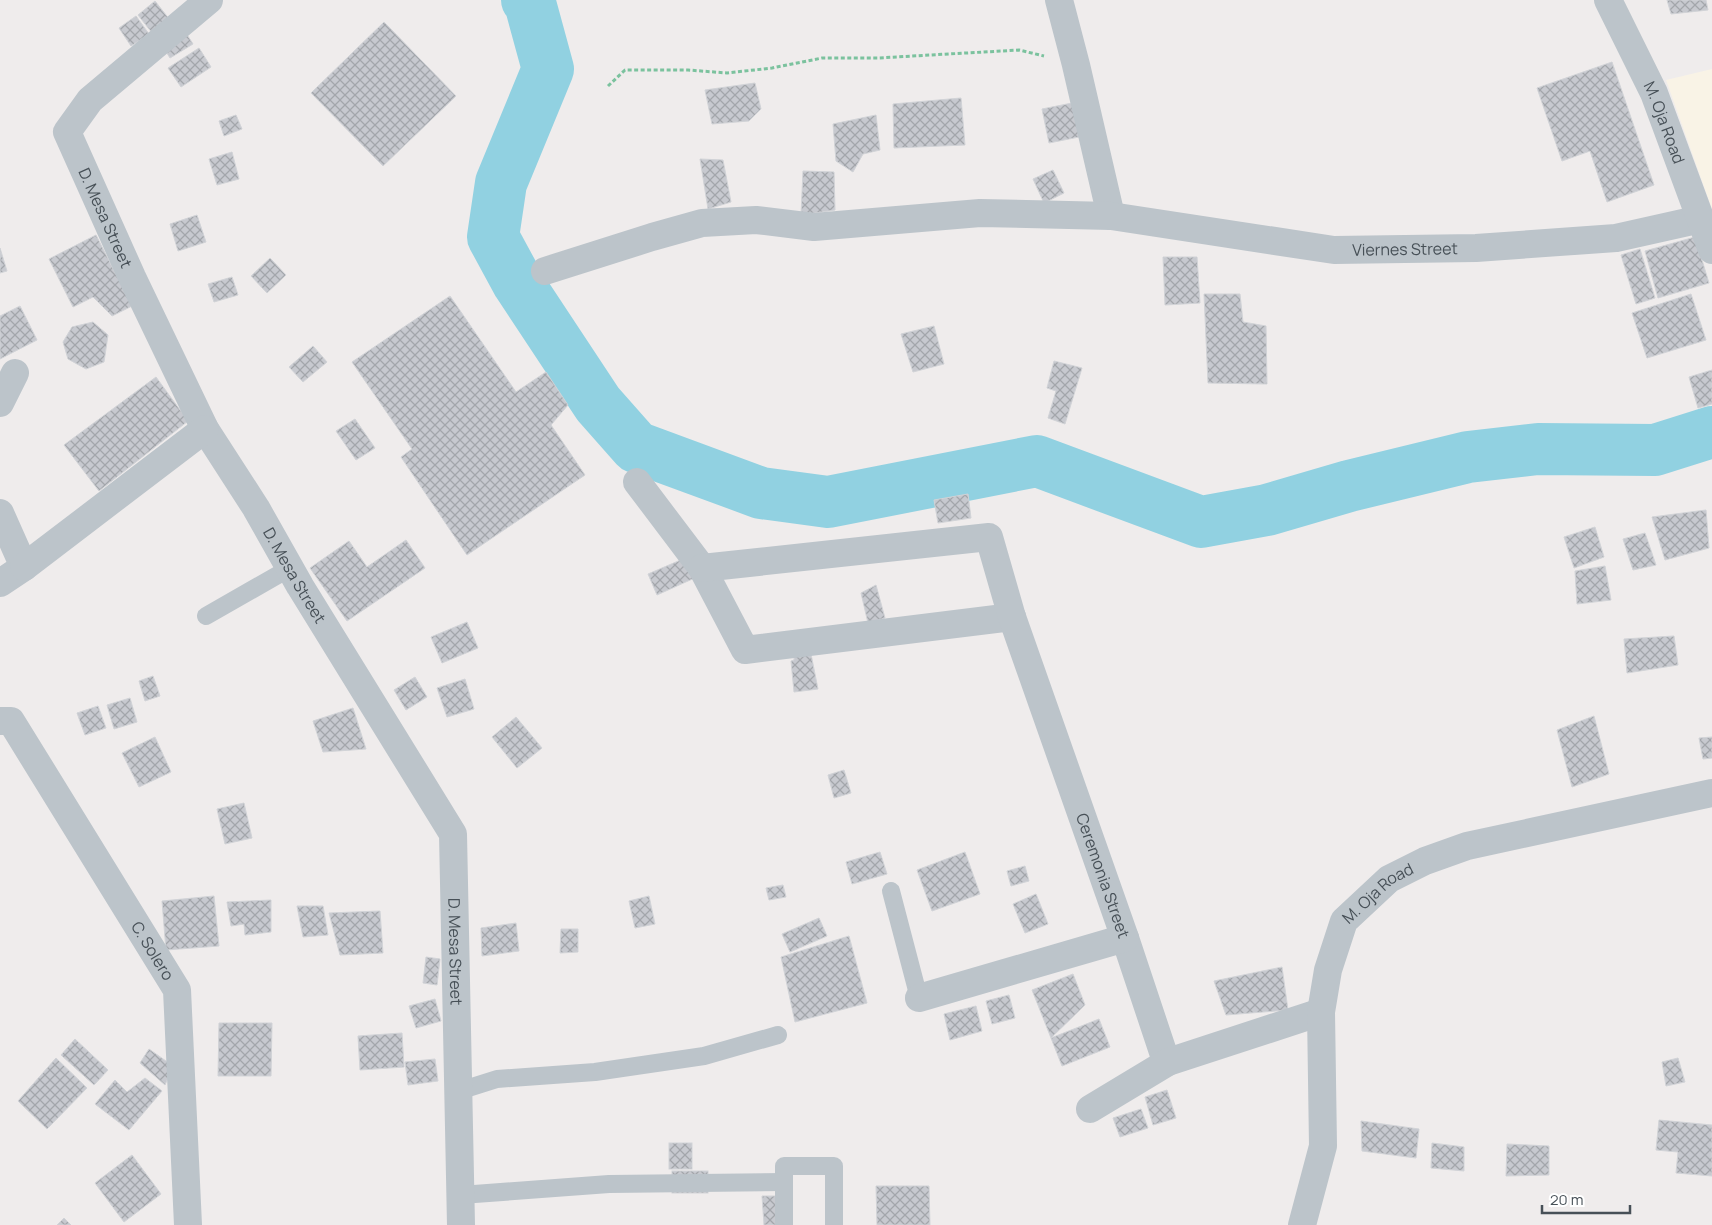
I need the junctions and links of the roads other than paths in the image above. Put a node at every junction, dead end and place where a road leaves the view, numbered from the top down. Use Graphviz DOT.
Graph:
graph roads {
  1 [pos="209,0"];
  2 [pos="1059,0"];
  3 [pos="1608,0"];
  4 [pos="1111,216"];
  5 [pos="1702,219"];
  6 [pos="1712,250"];
  7 [pos="545,272"];
  8 [pos="15,373"];
  9 [pos="0,403"];
  10 [pos="205,429"];
  11 [pos="637,482"];
  12 [pos="0,513"];
  13 [pos="24,567"];
  14 [pos="290,568"];
  15 [pos="702,568"];
  16 [pos="0,583"];
  17 [pos="206,616"];
  18 [pos="1012,617"];
  19 [pos="0,721"];
  20 [pos="1712,793"];
  21 [pos="890,891"];
  22 [pos="1124,938"];
  23 [pos="919,998"];
  24 [pos="1321,1012"];
  25 [pos="778,1035"];
  26 [pos="1168,1062"];
  27 [pos="458,1091"];
  28 [pos="1090,1108"];
  29 [pos="784,1182"];
  30 [pos="461,1196"];
  31 [pos="188,1225"];
  32 [pos="461,1225"];
  33 [pos="784,1225"];
  34 [pos="834,1225"];
  35 [pos="1302,1225"];
  1 -- 10 [label="street, D. Mesa Street"];
  2 -- 4 [label="street"];
  3 -- 5 [label="street, M. Oja Road"];
  4 -- 5 [label="street, Viernes Street"];
  4 -- 7 [label="street, Viernes Street"];
  5 -- 6 [label="street, M. Oja Road"];
  8 -- 9 [label="street"];
  10 -- 13 [label="street"];
  10 -- 14 [label="street, D. Mesa Street"];
  11 -- 15 [label="street"];
  12 -- 13 [label="street"];
  13 -- 16 [label="street"];
  14 -- 17 [label="lane"];
  14 -- 27 [label="street, D. Mesa Street"];
  15 -- 18 [label="street"];
  15 -- 18 [label="street, Ceremonia Street"];
  18 -- 22 [label="street, Ceremonia Street"];
  19 -- 31 [label="street, C. Solero"];
  20 -- 24 [label="street, M. Oja Road"];
  21 -- 23 [label="lane"];
  22 -- 23 [label="street"];
  22 -- 26 [label="street, Ceremonia Street"];
  24 -- 26 [label="street"];
  24 -- 35 [label="street, M. Oja Road"];
  25 -- 27 [label="lane"];
  26 -- 28 [label="street"];
  27 -- 30 [label="street, D. Mesa Street"];
  29 -- 30 [label="lane"];
  29 -- 33 [label="lane"];
  29 -- 34 [label="lane"];
  30 -- 32 [label="street, D. Mesa Street"];
}
